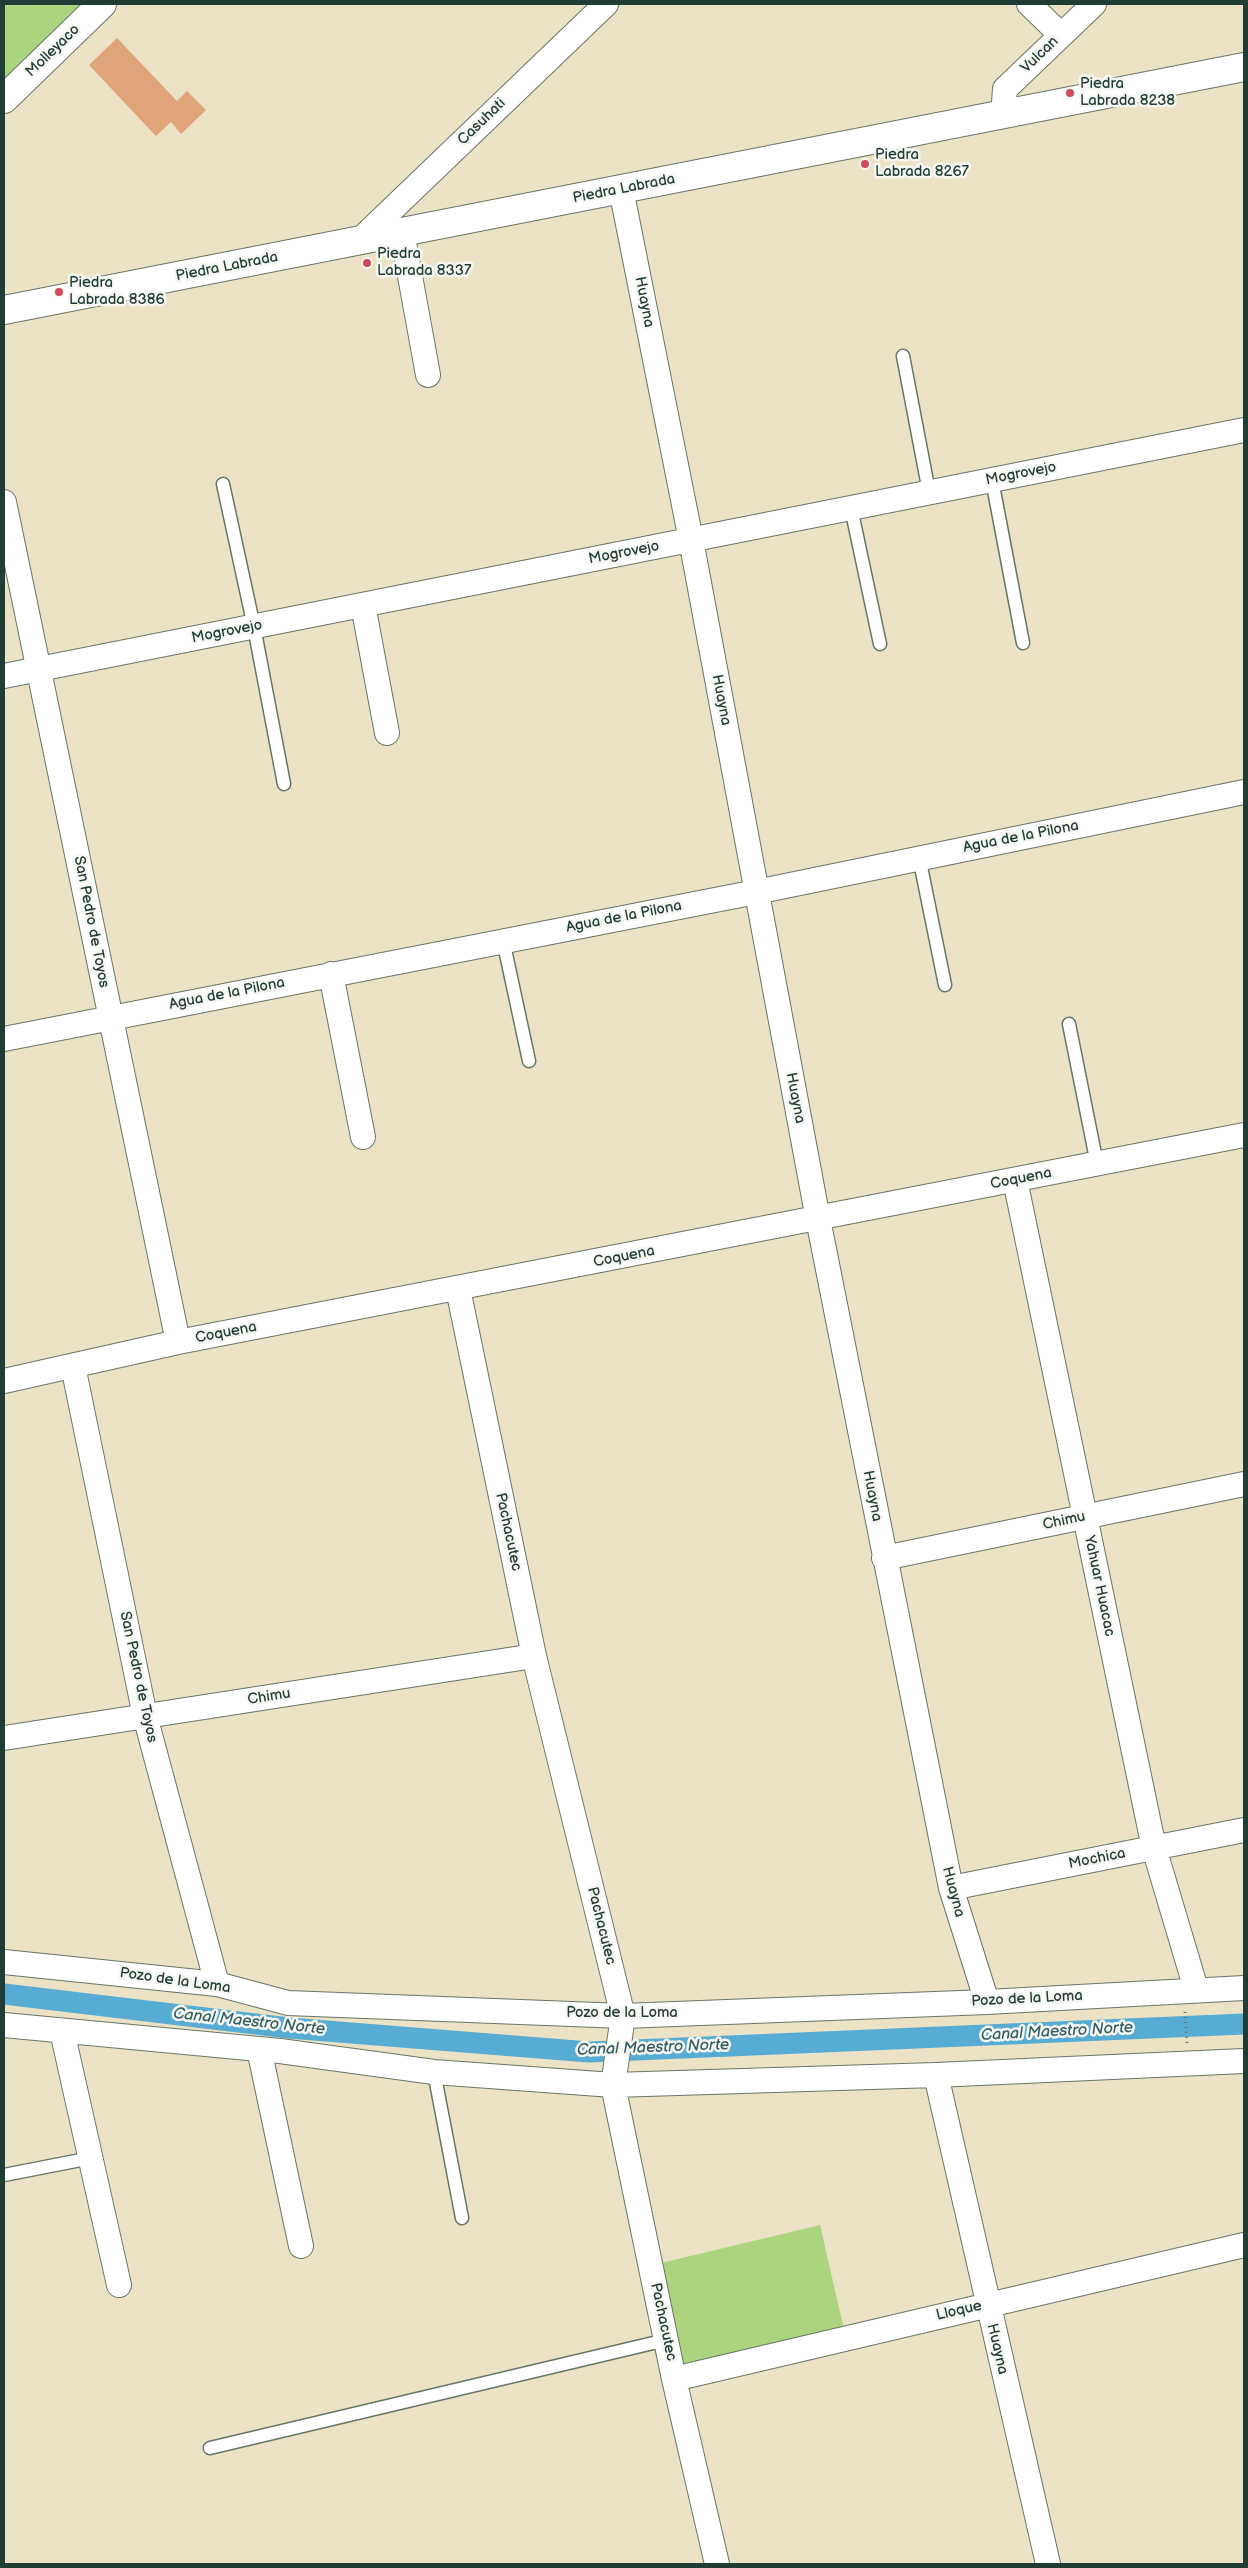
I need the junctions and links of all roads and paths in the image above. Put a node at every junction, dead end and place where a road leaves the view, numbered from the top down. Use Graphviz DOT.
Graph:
graph roads {
  1 [pos="102,4"];
  2 [pos="606,4"];
  3 [pos="1029,4"];
  4 [pos="1094,4"];
  5 [pos="1061,35"];
  6 [pos="1244,67"];
  7 [pos="4,99"];
  8 [pos="1002,115"];
  9 [pos="622,189"];
  10 [pos="402,232"];
  11 [pos="359,241"];
  12 [pos="4,310"];
  13 [pos="902,356"];
  14 [pos="428,375"];
  15 [pos="1244,430"];
  16 [pos="992,480"];
  17 [pos="223,484"];
  18 [pos="929,492"];
  19 [pos="4,502"];
  20 [pos="851,508"];
  21 [pos="691,540"];
  22 [pos="363,605"];
  23 [pos="254,626"];
  24 [pos="1023,643"];
  25 [pos="880,644"];
  26 [pos="40,669"];
  27 [pos="4,676"];
  28 [pos="386,733"];
  29 [pos="284,784"];
  30 [pos="1244,792"];
  31 [pos="918,857"];
  32 [pos="756,892"];
  33 [pos="503,940"];
  34 [pos="331,974"];
  35 [pos="945,985"];
  36 [pos="110,1017"];
  37 [pos="1069,1024"];
  38 [pos="4,1038"];
  39 [pos="529,1061"];
  40 [pos="1244,1135"];
  41 [pos="363,1137"];
  42 [pos="1097,1164"];
  43 [pos="1015,1180"];
  44 [pos="818,1219"];
  45 [pos="458,1289"];
  46 [pos="178,1342"];
  47 [pos="73,1366"];
  48 [pos="4,1380"];
  49 [pos="1244,1484"];
  50 [pos="1085,1517"];
  51 [pos="884,1558"];
  52 [pos="534,1656"];
  53 [pos="145,1716"];
  54 [pos="4,1738"];
  55 [pos="1244,1830"];
  56 [pos="1154,1848"];
  57 [pos="951,1888"];
  58 [pos="4,1962"];
  59 [pos="217,1984"];
  60 [pos="1244,1988"];
  61 [pos="1190,1996"];
  62 [pos="987,2002"];
  63 [pos="623,2016"];
  64 [pos="4,2025"];
  65 [pos="62,2030"];
  66 [pos="259,2049"];
  67 [pos="1187,2052"];
  68 [pos="1244,2061"];
  69 [pos="434,2072"];
  70 [pos="936,2075"];
  71 [pos="613,2084"];
  72 [pos="91,2158"];
  73 [pos="4,2175"];
  74 [pos="462,2218"];
  75 [pos="1244,2245"];
  76 [pos="302,2246"];
  77 [pos="119,2285"];
  78 [pos="987,2304"];
  79 [pos="666,2340"];
  80 [pos="674,2379"];
  81 [pos="210,2448"];
  82 [pos="717,2564"];
  83 [pos="1048,2564"];
  1 -- 7 [label="main road, Molleyaco"];
  2 -- 11 [label="street, Casuhati"];
  3 -- 5 [label="street"];
  4 -- 5 [label="street, Vulcan"];
  5 -- 8 [label="street, Vulcan"];
  6 -- 8 [label="main road, Piedra Labrada"];
  8 -- 9 [label="main road, Piedra Labrada"];
  9 -- 10 [label="main road, Piedra Labrada"];
  9 -- 21 [label="street, Huayna"];
  10 -- 11 [label="main road, Piedra Labrada"];
  10 -- 14 [label="street"];
  11 -- 12 [label="main road, Piedra Labrada"];
  13 -- 18 [label="lane"];
  15 -- 16 [label="street, Mogrovejo"];
  16 -- 18 [label="street, Mogrovejo"];
  16 -- 24 [label="lane"];
  17 -- 23 [label="lane"];
  18 -- 20 [label="street, Mogrovejo"];
  19 -- 26 [label="street, San Pedro de Toyos"];
  20 -- 21 [label="street, Mogrovejo"];
  20 -- 25 [label="lane"];
  21 -- 22 [label="street, Mogrovejo"];
  21 -- 32 [label="street, Huayna"];
  22 -- 23 [label="street, Mogrovejo"];
  22 -- 28 [label="street"];
  23 -- 26 [label="street, Mogrovejo"];
  23 -- 29 [label="lane"];
  26 -- 27 [label="street, Mogrovejo"];
  26 -- 36 [label="street, San Pedro de Toyos"];
  30 -- 31 [label="street, Agua de la Pilona"];
  31 -- 32 [label="street, Agua de la Pilona"];
  31 -- 35 [label="lane"];
  32 -- 33 [label="street, Agua de la Pilona"];
  32 -- 44 [label="street, Huayna"];
  33 -- 34 [label="street, Agua de la Pilona"];
  33 -- 39 [label="lane"];
  34 -- 36 [label="street, Agua de la Pilona"];
  34 -- 41 [label="street"];
  36 -- 38 [label="street, Agua de la Pilona"];
  36 -- 46 [label="street, San Pedro de Toyos"];
  37 -- 42 [label="lane"];
  40 -- 42 [label="street, Coquena"];
  42 -- 43 [label="street, Coquena"];
  43 -- 44 [label="street, Coquena"];
  43 -- 50 [label="street, Yahuar Huacac"];
  44 -- 45 [label="street, Coquena"];
  44 -- 51 [label="street, Huayna"];
  45 -- 46 [label="street, Coquena"];
  45 -- 52 [label="street, Pachacutec"];
  46 -- 47 [label="street, Coquena"];
  47 -- 48 [label="street, Coquena"];
  47 -- 53 [label="street, San Pedro de Toyos"];
  49 -- 50 [label="street, Chimu"];
  50 -- 51 [label="street, Chimu"];
  50 -- 56 [label="street, Yahuar Huacac"];
  51 -- 57 [label="street, Huayna"];
  52 -- 53 [label="street, Chimu"];
  52 -- 63 [label="street, Pachacutec"];
  53 -- 54 [label="street, Chimu"];
  53 -- 59 [label="street, San Pedro de Toyos"];
  55 -- 56 [label="street, Mochica"];
  56 -- 57 [label="street, Mochica"];
  56 -- 61 [label="street, Yahuar Huacac"];
  57 -- 62 [label="street, Huayna"];
  58 -- 59 [label="street, Pozo de la Loma"];
  59 -- 63 [label="street, Pozo de la Loma"];
  60 -- 61 [label="street, Pozo de la Loma"];
  61 -- 62 [label="street, Pozo de la Loma"];
  61 -- 67 [label="path"];
  62 -- 63 [label="street, Pozo de la Loma"];
  63 -- 71 [label="street, Pachacutec"];
  64 -- 65 [label="street"];
  65 -- 66 [label="street"];
  65 -- 72 [label="street"];
  66 -- 69 [label="street"];
  66 -- 76 [label="street"];
  68 -- 70 [label="street"];
  69 -- 71 [label="street"];
  69 -- 74 [label="lane"];
  70 -- 71 [label="street"];
  70 -- 78 [label="street, Huayna"];
  71 -- 79 [label="street, Pachacutec"];
  72 -- 73 [label="lane"];
  72 -- 77 [label="street"];
  75 -- 78 [label="street, Lloque"];
  78 -- 80 [label="street, Lloque"];
  78 -- 83 [label="street, Huayna"];
  79 -- 80 [label="street, Pachacutec"];
  79 -- 81 [label="lane"];
  80 -- 82 [label="street, Pachacutec"];
}
